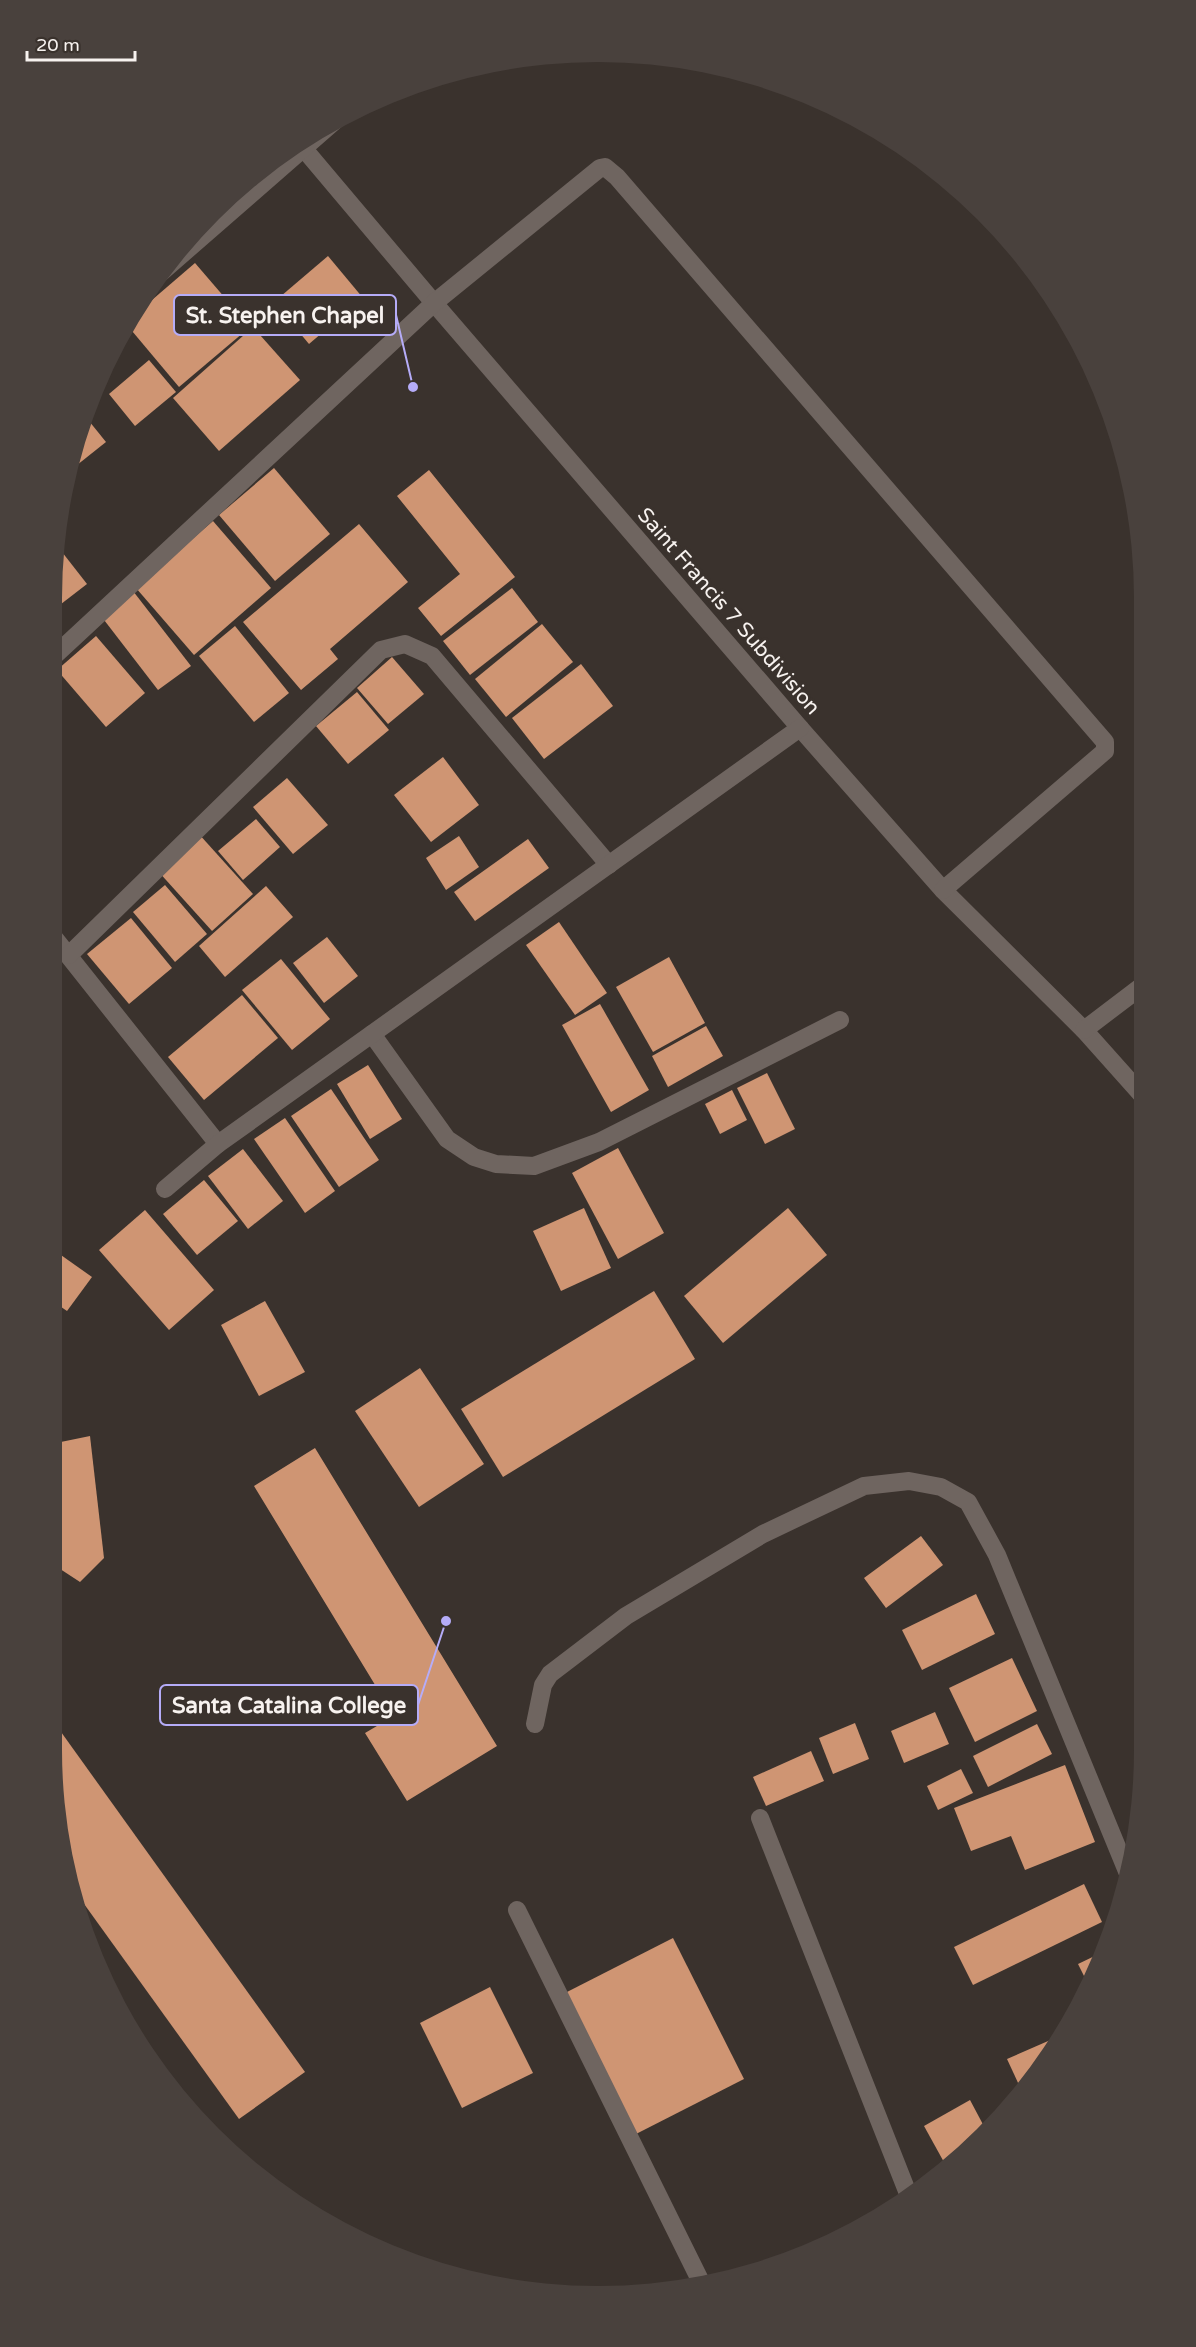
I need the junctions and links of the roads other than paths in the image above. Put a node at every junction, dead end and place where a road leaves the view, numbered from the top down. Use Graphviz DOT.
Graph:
graph roads {
  1 [pos="304,149"];
  2 [pos="276,168"];
  3 [pos="211,227"];
  4 [pos="434,303"];
  5 [pos="62,649"];
  6 [pos="800,728"];
  7 [pos="609,865"];
  8 [pos="943,890"];
  9 [pos="62,947"];
  10 [pos="69,955"];
  11 [pos="1134,992"];
  12 [pos="840,1020"];
  13 [pos="1084,1030"];
  14 [pos="372,1034"];
  15 [pos="1134,1086"];
  16 [pos="218,1144"];
  17 [pos="165,1189"];
  18 [pos="535,1724"];
  19 [pos="760,1818"];
  20 [pos="1123,1860"];
  21 [pos="517,1910"];
  22 [pos="906,2188"];
  23 [pos="698,2276"];
  1 -- 4 [label="street, Saint Francis 7 Subdivision"];
  2 -- 3 [label="street"];
  4 -- 5 [label="street"];
  4 -- 6 [label="street, Saint Francis 7 Subdivision"];
  4 -- 8 [label="street"];
  6 -- 7 [label="street"];
  6 -- 8 [label="street, Saint Francis 7 Subdivision"];
  7 -- 10 [label="street"];
  7 -- 14 [label="street"];
  8 -- 13 [label="street, Saint Francis 7 Subdivision"];
  9 -- 10 [label="street"];
  10 -- 16 [label="street"];
  11 -- 13 [label="street"];
  12 -- 14 [label="street"];
  13 -- 15 [label="street, Saint Francis 7 Subdivision"];
  14 -- 16 [label="street"];
  16 -- 17 [label="street"];
  18 -- 20 [label="street"];
  19 -- 22 [label="street"];
  21 -- 23 [label="street"];
}
